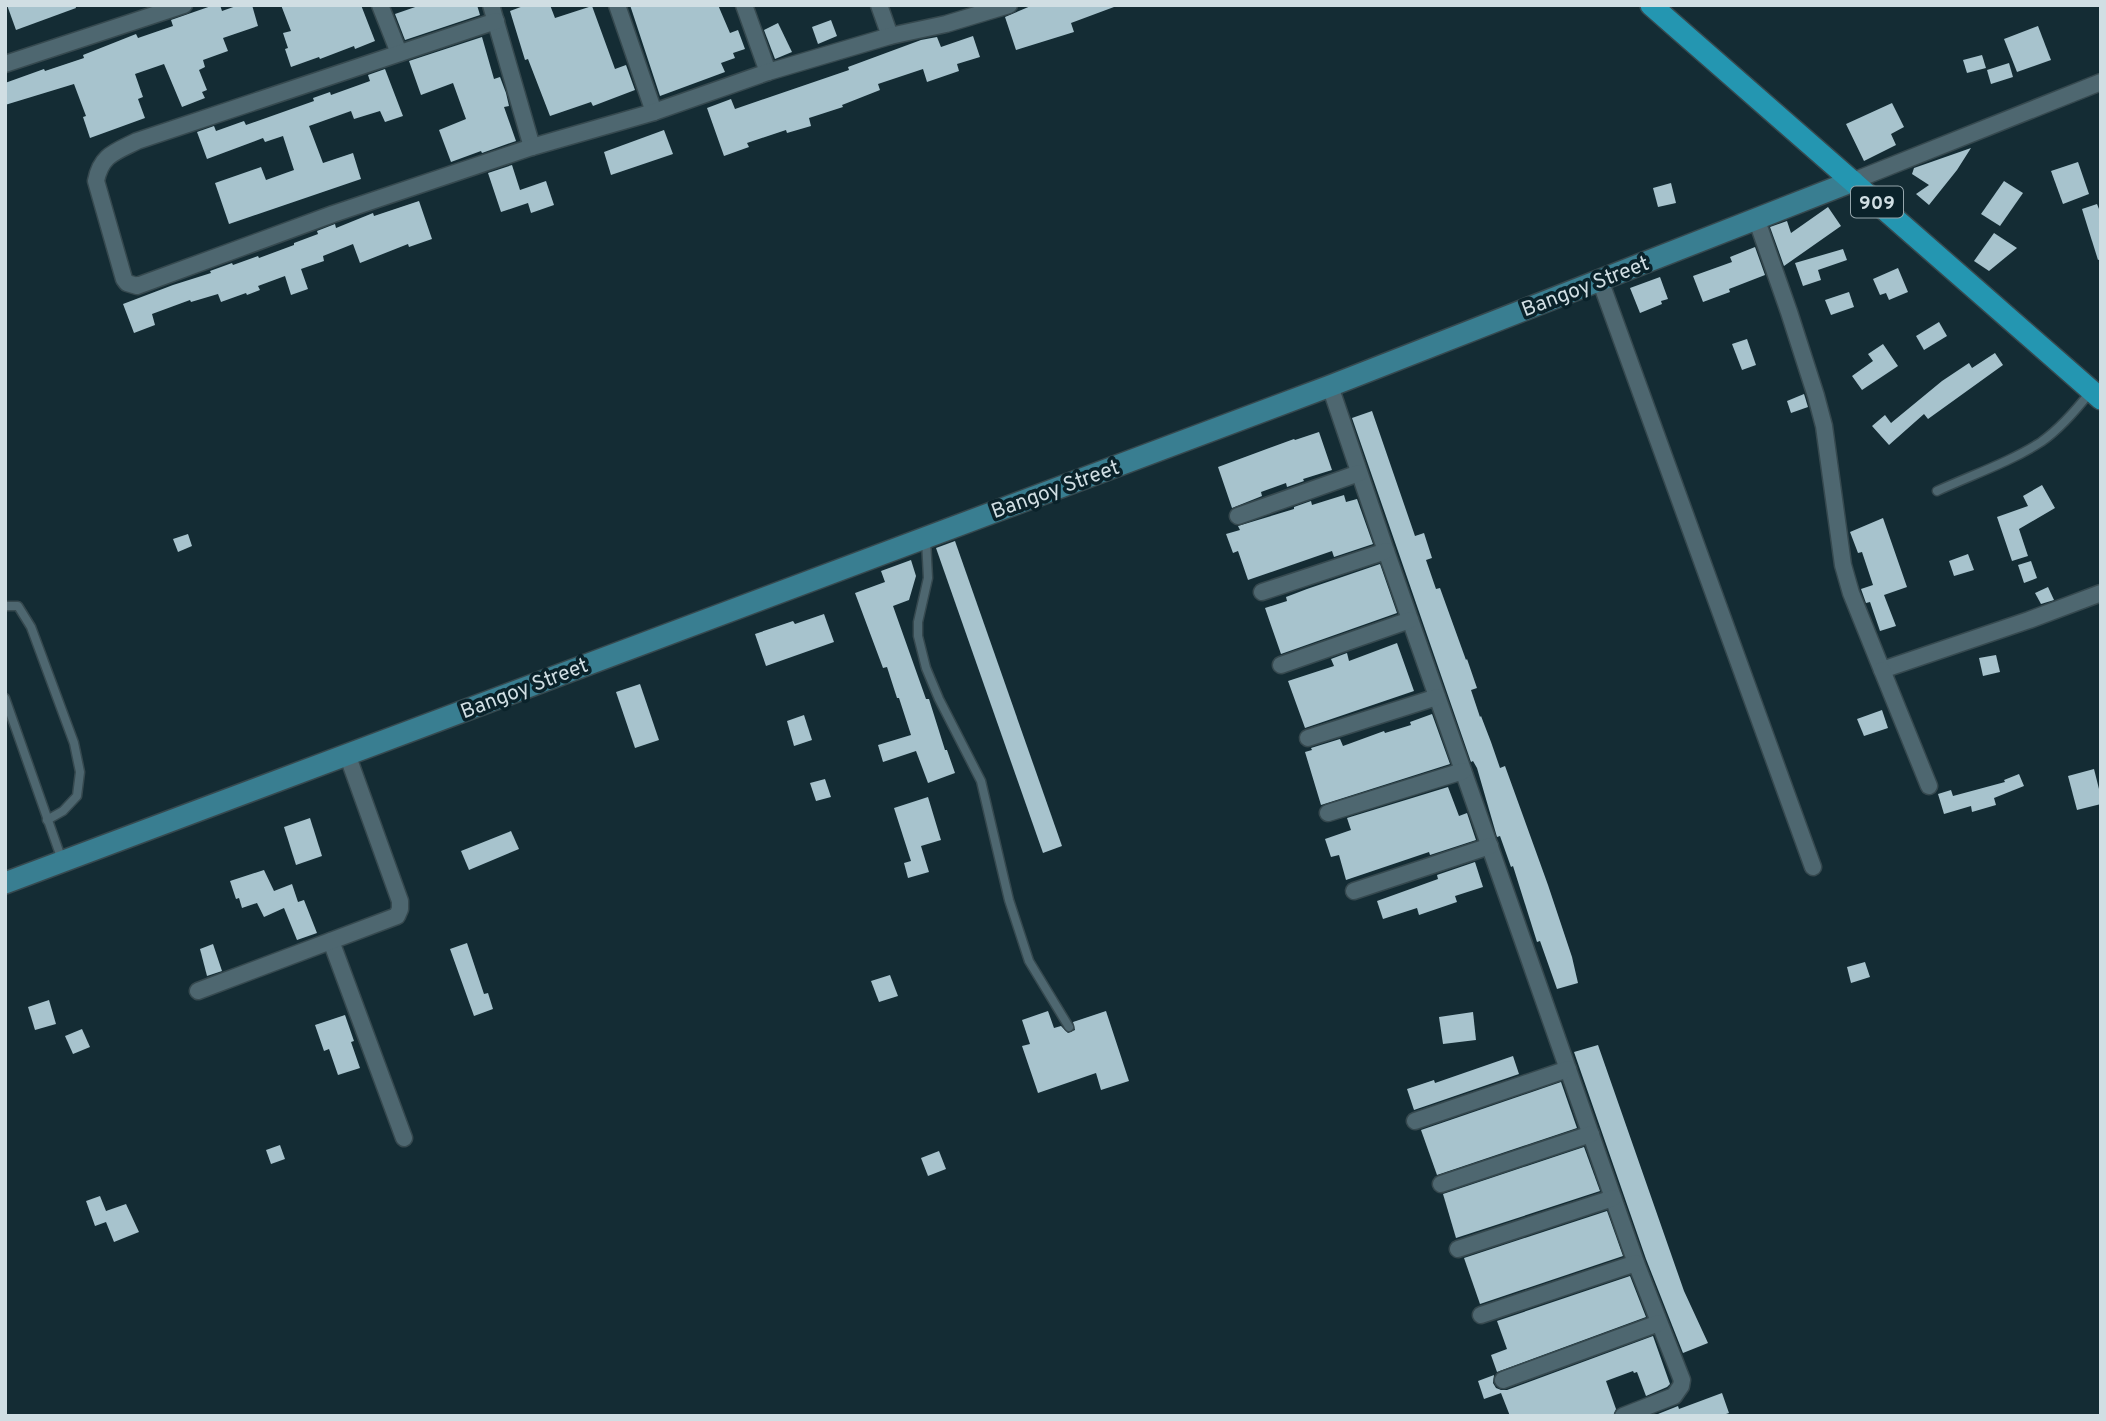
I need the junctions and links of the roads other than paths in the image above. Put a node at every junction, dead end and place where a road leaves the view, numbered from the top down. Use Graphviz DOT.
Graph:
graph roads {
  1 [pos="184,5"];
  2 [pos="380,5"];
  3 [pos="617,5"];
  4 [pos="744,5"];
  5 [pos="878,5"];
  6 [pos="1009,5"];
  7 [pos="1651,5"];
  8 [pos="493,13"];
  9 [pos="890,36"];
  10 [pos="398,53"];
  11 [pos="5,64"];
  12 [pos="768,72"];
  13 [pos="2101,82"];
  14 [pos="654,112"];
  15 [pos="532,147"];
  16 [pos="1853,181"];
  17 [pos="1756,218"];
  18 [pos="1600,280"];
  19 [pos="1330,386"];
  20 [pos="2096,395"];
  21 [pos="1359,473"];
  22 [pos="1937,491"];
  23 [pos="1238,516"];
  24 [pos="926,537"];
  25 [pos="1385,551"];
  26 [pos="1262,592"];
  27 [pos="2101,593"];
  28 [pos="5,606"];
  29 [pos="1410,620"];
  30 [pos="1282,664"];
  31 [pos="1882,670"];
  32 [pos="1437,697"];
  33 [pos="5,698"];
  34 [pos="1308,738"];
  35 [pos="347,754"];
  36 [pos="1463,771"];
  37 [pos="1928,786"];
  38 [pos="1328,813"];
  39 [pos="47,820"];
  40 [pos="1490,846"];
  41 [pos="62,860"];
  42 [pos="1813,867"];
  43 [pos="5,883"];
  44 [pos="1354,891"];
  45 [pos="331,941"];
  46 [pos="198,991"];
  47 [pos="1069,1027"];
  48 [pos="1568,1069"];
  49 [pos="1415,1121"];
  50 [pos="1591,1134"];
  51 [pos="404,1138"];
  52 [pos="1441,1184"];
  53 [pos="1613,1198"];
  54 [pos="1458,1249"];
  55 [pos="1636,1263"];
  56 [pos="1481,1315"];
  57 [pos="1659,1322"];
  58 [pos="1503,1380"];
  59 [pos="1623,1416"];
  1 -- 11 [label="street"];
  2 -- 10 [label="street"];
  3 -- 14 [label="street"];
  4 -- 12 [label="street"];
  5 -- 9 [label="street"];
  6 -- 9 [label="street"];
  7 -- 16 [label="main road, 909"];
  8 -- 10 [label="street"];
  8 -- 15 [label="street"];
  9 -- 12 [label="street"];
  10 -- 15 [label="street"];
  12 -- 14 [label="street"];
  13 -- 16 [label="street, Bangoy Street"];
  14 -- 15 [label="street"];
  16 -- 17 [label="main road, Bangoy Street"];
  16 -- 20 [label="main road, 909"];
  17 -- 18 [label="main road, Bangoy Street"];
  17 -- 31 [label="street"];
  18 -- 19 [label="main road, Bangoy Street"];
  18 -- 42 [label="street"];
  19 -- 21 [label="street"];
  19 -- 24 [label="main road, Bangoy Street"];
  20 -- 22 [label="lane"];
  21 -- 23 [label="street"];
  21 -- 25 [label="street"];
  24 -- 35 [label="main road, Bangoy Street"];
  24 -- 47 [label="lane"];
  25 -- 26 [label="street"];
  25 -- 29 [label="street"];
  27 -- 31 [label="street"];
  28 -- 39 [label="lane"];
  29 -- 30 [label="street"];
  29 -- 32 [label="street"];
  31 -- 37 [label="street"];
  32 -- 34 [label="street"];
  32 -- 36 [label="street"];
  33 -- 39 [label="lane"];
  35 -- 41 [label="main road, Bangoy Street"];
  35 -- 45 [label="street"];
  36 -- 38 [label="street"];
  36 -- 40 [label="street"];
  39 -- 41 [label="lane"];
  40 -- 44 [label="street"];
  40 -- 48 [label="street"];
  41 -- 43 [label="main road, Bangoy Street"];
  45 -- 46 [label="street"];
  45 -- 51 [label="street"];
  48 -- 49 [label="street"];
  48 -- 50 [label="street"];
  50 -- 52 [label="street"];
  50 -- 53 [label="street"];
  53 -- 54 [label="street"];
  53 -- 55 [label="street"];
  55 -- 56 [label="street"];
  55 -- 57 [label="street"];
  57 -- 58 [label="street"];
  57 -- 59 [label="street"];
}
